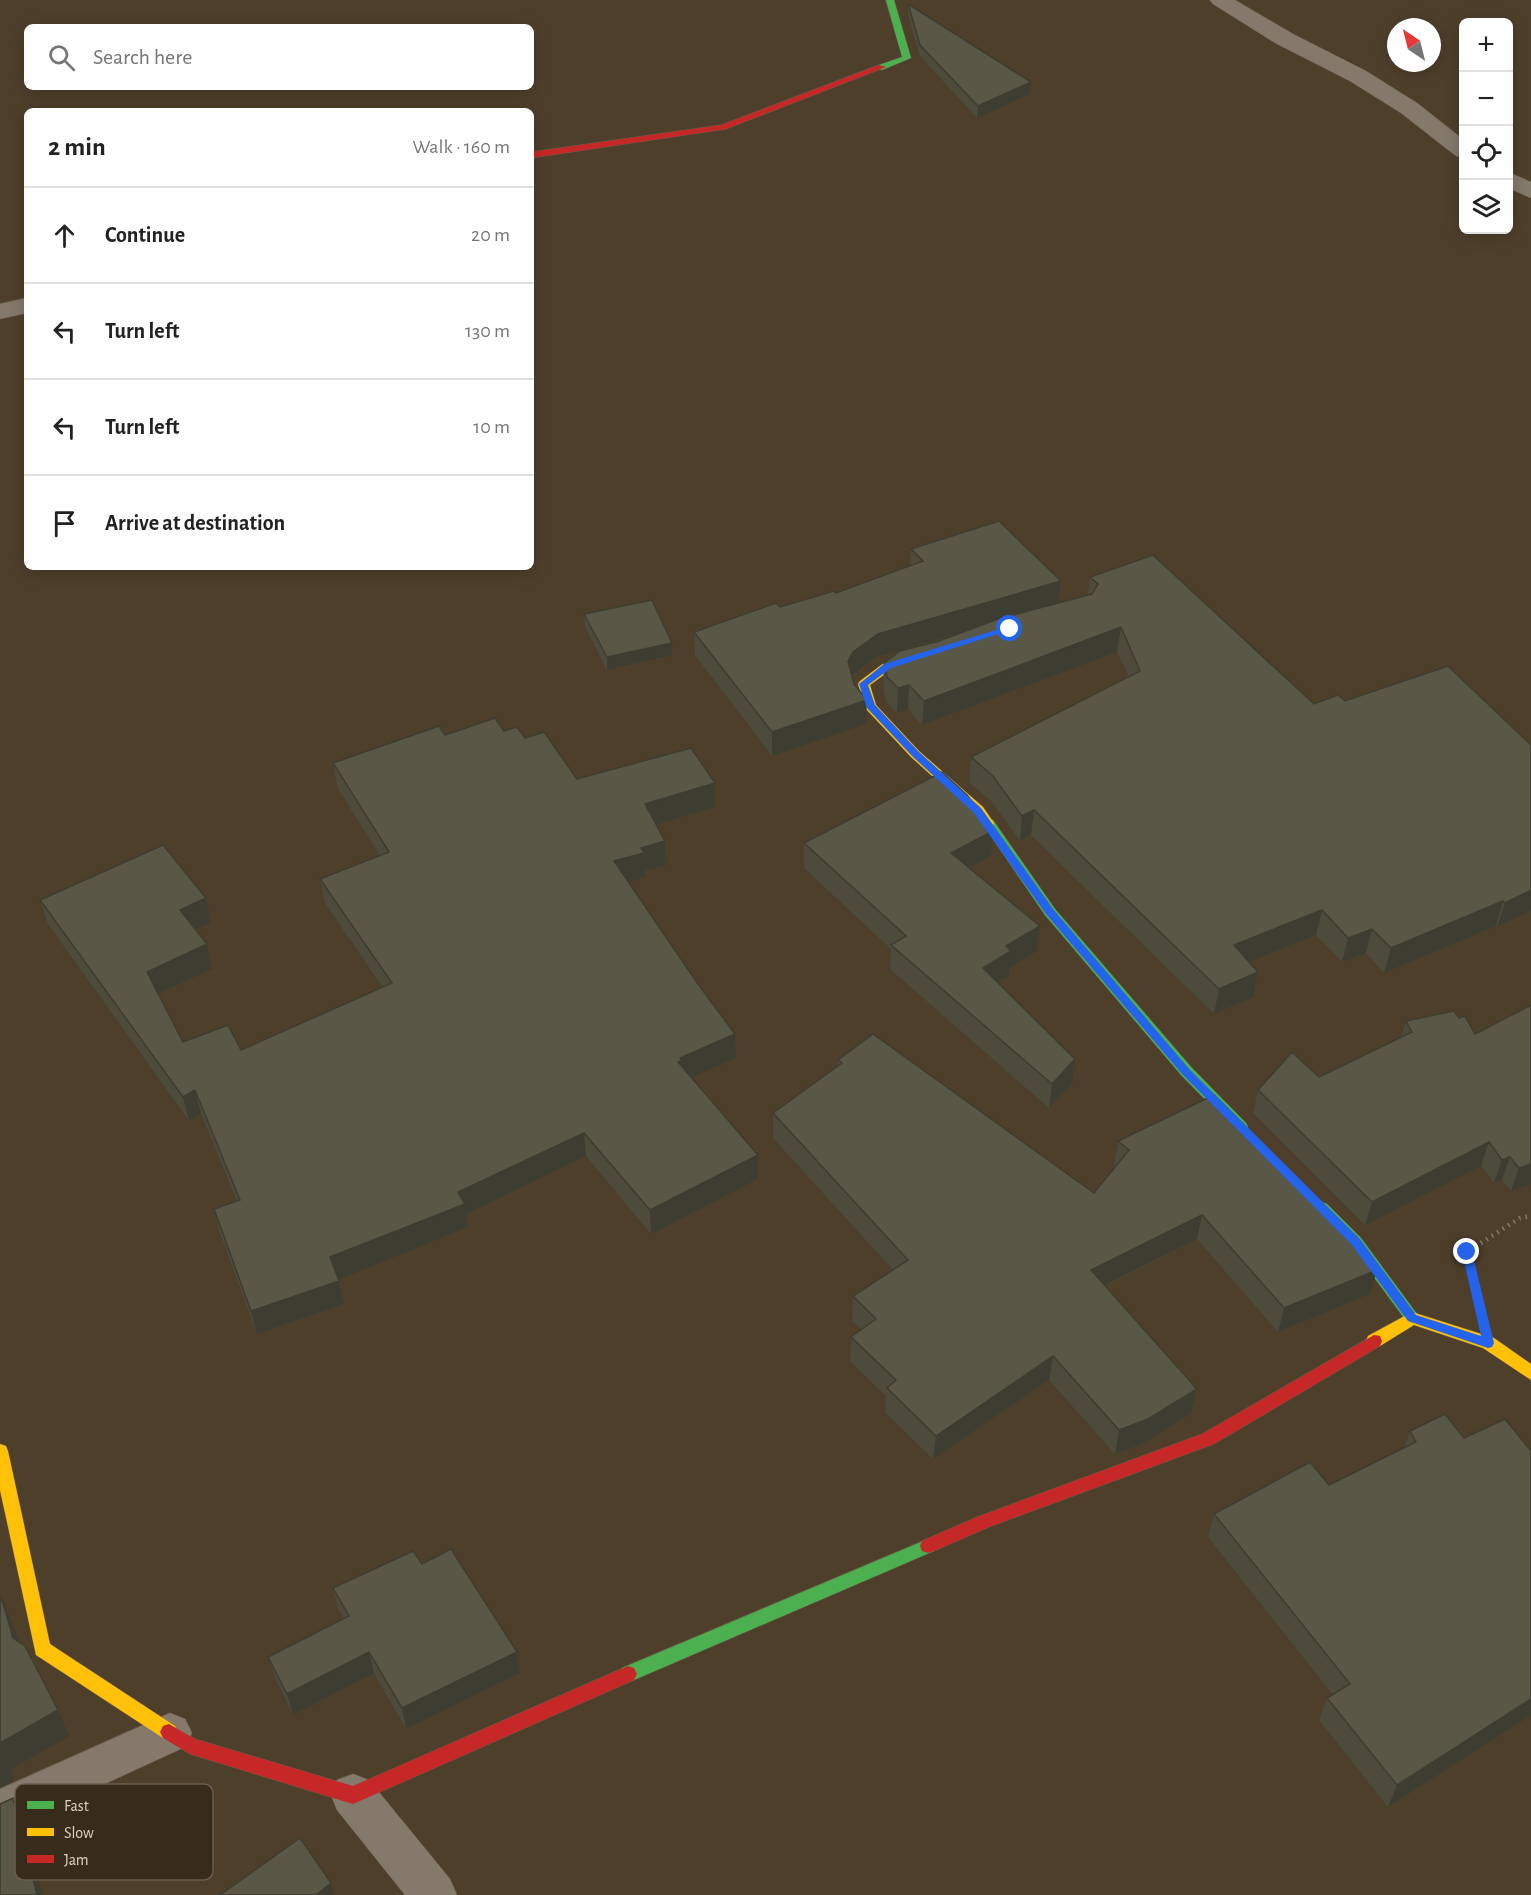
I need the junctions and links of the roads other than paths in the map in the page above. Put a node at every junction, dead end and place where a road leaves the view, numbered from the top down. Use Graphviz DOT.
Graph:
graph roads {
  1 [pos="890,0"];
  2 [pos="1220,0"];
  3 [pos="1459,147"];
  4 [pos="534,155"];
  5 [pos="1511,180"];
  6 [pos="1531,192"];
  7 [pos="24,306"];
  8 [pos="0,312"];
  9 [pos="936,652"];
  10 [pos="1254,1140"];
  11 [pos="1314,1200"];
  12 [pos="1412,1318"];
  13 [pos="1531,1373"];
  14 [pos="0,1451"];
  15 [pos="170,1732"];
  16 [pos="58,1784"];
  17 [pos="353,1795"];
  18 [pos="15,1804"];
  19 [pos="0,1811"];
  20 [pos="434,1895"];
  1 -- 4 [label="street"];
  2 -- 3 [label="street"];
  5 -- 6 [label="street"];
  7 -- 8 [label="street"];
  9 -- 10 [label="street"];
  11 -- 12 [label="street"];
  12 -- 13 [label="street"];
  12 -- 17 [label="street"];
  14 -- 15 [label="street"];
  15 -- 16 [label="street"];
  15 -- 17 [label="street"];
  17 -- 20 [label="street"];
  18 -- 19 [label="street"];
}
